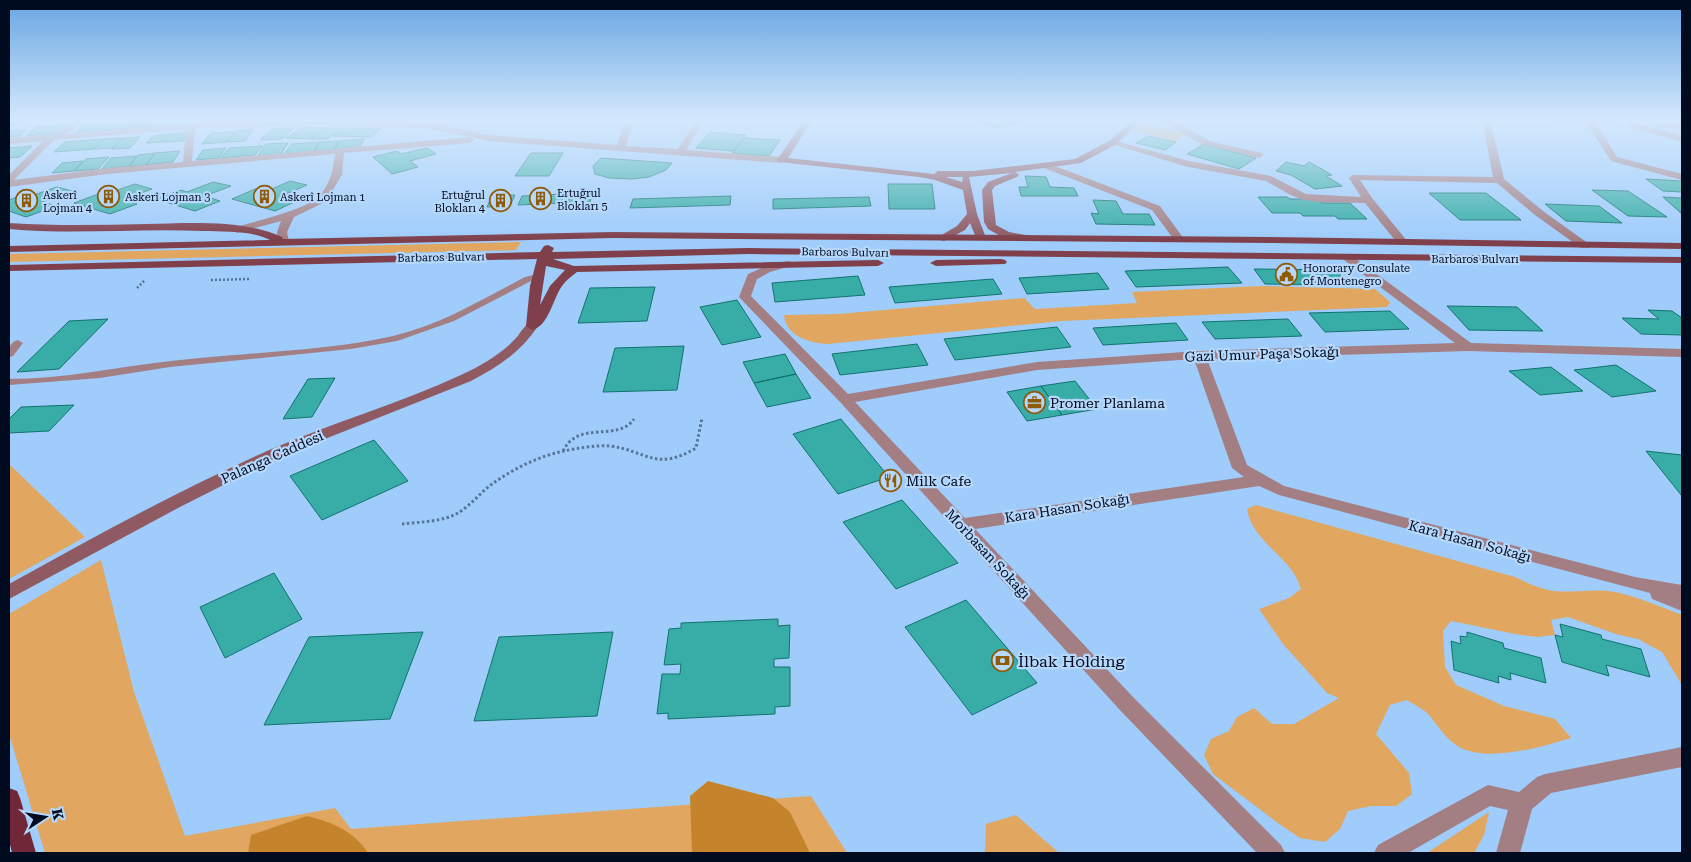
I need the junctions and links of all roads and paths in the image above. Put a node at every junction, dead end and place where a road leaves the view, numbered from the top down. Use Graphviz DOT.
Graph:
graph roads {
  1 [pos="31,159"];
  2 [pos="187,159"];
  3 [pos="243,159"];
  4 [pos="339,159"];
  5 [pos="771,159"];
  6 [pos="1080,159"];
  7 [pos="1171,159"];
  8 [pos="1495,159"];
  9 [pos="1615,159"];
  10 [pos="782,160"];
  11 [pos="186,164"];
  12 [pos="1047,166"];
  13 [pos="919,174"];
  14 [pos="973,174"];
  15 [pos="1682,178"];
  16 [pos="1499,180"];
  17 [pos="9,182"];
  18 [pos="968,188"];
  19 [pos="1368,200"];
  20 [pos="972,214"];
  21 [pos="289,215"];
  22 [pos="9,226"];
  23 [pos="237,230"];
  24 [pos="716,236"];
  25 [pos="892,237"];
  26 [pos="944,238"];
  27 [pos="981,238"];
  28 [pos="1029,238"];
  29 [pos="1179,239"];
  30 [pos="284,242"];
  31 [pos="1402,242"];
  32 [pos="1585,246"];
  33 [pos="1682,246"];
  34 [pos="9,249"];
  35 [pos="1003,252"];
  36 [pos="907,253"];
  37 [pos="1059,253"];
  38 [pos="545,254"];
  39 [pos="1348,258"];
  40 [pos="1682,260"];
  41 [pos="888,262"];
  42 [pos="788,264"];
  43 [pos="9,268"];
  44 [pos="574,269"];
  45 [pos="537,277"];
  46 [pos="532,326"];
  47 [pos="18,343"];
  48 [pos="1468,347"];
  49 [pos="1682,353"];
  50 [pos="9,354"];
  51 [pos="1199,355"];
  52 [pos="9,382"];
  53 [pos="845,399"];
  54 [pos="702,418"];
  55 [pos="634,419"];
  56 [pos="563,451"];
  57 [pos="1261,480"];
  58 [pos="402,524"];
  59 [pos="961,525"];
  60 [pos="1634,584"];
  61 [pos="9,592"];
  62 [pos="1682,592"];
  63 [pos="1682,604"];
  64 [pos="1682,757"];
  65 [pos="9,798"];
  66 [pos="1522,803"];
  67 [pos="24,853"];
  68 [pos="1273,853"];
  69 [pos="1386,853"];
  70 [pos="1508,853"];
  1 -- 17 [label="street"];
  2 -- 11 [label="street"];
  3 -- 11 [label="street"];
  4 -- 21 [label="street"];
  5 -- 10 [label="street"];
  6 -- 12 [label="street"];
  7 -- 19 [label="street"];
  8 -- 16 [label="street"];
  9 -- 15 [label="street"];
  10 -- 13 [label="street"];
  11 -- 17 [label="street"];
  12 -- 14 [label="street"];
  12 -- 28 [label="street"];
  12 -- 29 [label="street"];
  13 -- 14 [label="street"];
  13 -- 18 [label="street"];
  14 -- 18 [label="street"];
  16 -- 19 [label="street"];
  16 -- 32 [label="street"];
  18 -- 20 [label="street"];
  19 -- 31 [label="street"];
  20 -- 26 [label="street"];
  20 -- 27 [label="street"];
  21 -- 23 [label="street"];
  21 -- 30 [label="street"];
  22 -- 23 [label="main road"];
  23 -- 30 [label="main road"];
  24 -- 25 [label="main road, Barbaros Bulvarı"];
  24 -- 30 [label="main road, Barbaros Bulvarı"];
  24 -- 38 [label="main road"];
  25 -- 26 [label="main road, Barbaros Bulvarı"];
  25 -- 36 [label="main road"];
  26 -- 27 [label="main road, Barbaros Bulvarı"];
  27 -- 28 [label="main road, Barbaros Bulvarı"];
  27 -- 35 [label="main road"];
  28 -- 29 [label="main road, Barbaros Bulvarı"];
  29 -- 31 [label="main road, Barbaros Bulvarı"];
  30 -- 34 [label="main road, Barbaros Bulvarı"];
  31 -- 32 [label="main road, Barbaros Bulvarı"];
  32 -- 33 [label="main road, Barbaros Bulvarı"];
  35 -- 36 [label="main road, Barbaros Bulvarı"];
  35 -- 37 [label="main road, Barbaros Bulvarı"];
  36 -- 38 [label="main road, Barbaros Bulvarı"];
  36 -- 41 [label="main road"];
  37 -- 39 [label="main road, Barbaros Bulvarı"];
  37 -- 41 [label="main road"];
  38 -- 43 [label="main road, Barbaros Bulvarı"];
  38 -- 44 [label="main road"];
  38 -- 45 [label="main road"];
  39 -- 40 [label="main road, Barbaros Bulvarı"];
  39 -- 48 [label="street"];
  41 -- 42 [label="main road"];
  42 -- 44 [label="main road"];
  42 -- 53 [label="street, Morbasan Sokağı"];
  44 -- 46 [label="main road"];
  45 -- 46 [label="main road"];
  45 -- 52 [label="lane"];
  46 -- 61 [label="street, Palanga Caddesi"];
  47 -- 50 [label="lane"];
  48 -- 49 [label="street, Gazi Umur Paşa Sokağı"];
  48 -- 51 [label="street, Gazi Umur Paşa Sokağı"];
  51 -- 53 [label="street, Gazi Umur Paşa Sokağı"];
  51 -- 57 [label="street, Kara Hasan Sokağı"];
  53 -- 59 [label="street, Morbasan Sokağı"];
  54 -- 56 [label="path"];
  55 -- 56 [label="path"];
  56 -- 58 [label="path"];
  57 -- 59 [label="street, Kara Hasan Sokağı"];
  57 -- 60 [label="street, Kara Hasan Sokağı"];
  59 -- 68 [label="street, Morbasan Sokağı"];
  60 -- 62 [label="street, Kara Hasan Sokağı"];
  60 -- 63 [label="street"];
  64 -- 66 [label="street"];
  65 -- 67 [label="highway"];
  66 -- 69 [label="street"];
  66 -- 70 [label="street"];
}
